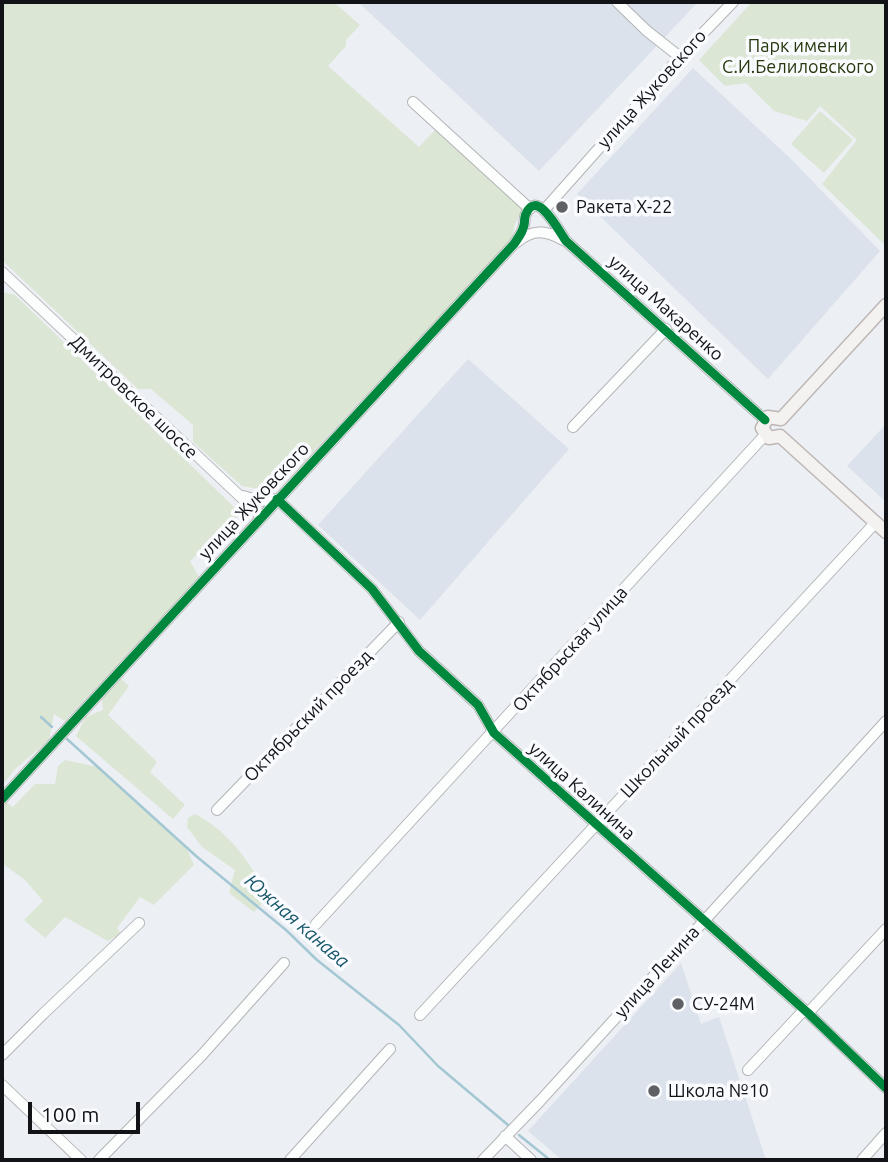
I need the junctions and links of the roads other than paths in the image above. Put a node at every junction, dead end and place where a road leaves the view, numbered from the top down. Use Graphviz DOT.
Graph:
graph roads {
  1 [pos="617,2"];
  2 [pos="733,2"];
  3 [pos="680,57"];
  4 [pos="412,102"];
  5 [pos="530,209"];
  6 [pos="547,213"];
  7 [pos="525,222"];
  8 [pos="539,231"];
  9 [pos="566,241"];
  10 [pos="513,244"];
  11 [pos="2,272"];
  12 [pos="886,305"];
  13 [pos="666,329"];
  14 [pos="780,419"];
  15 [pos="765,420"];
  16 [pos="573,426"];
  17 [pos="765,435"];
  18 [pos="780,436"];
  19 [pos="238,494"];
  20 [pos="277,499"];
  21 [pos="261,516"];
  22 [pos="876,522"];
  23 [pos="886,532"];
  24 [pos="399,622"];
  25 [pos="886,721"];
  26 [pos="494,733"];
  27 [pos="2,799"];
  28 [pos="217,810"];
  29 [pos="596,825"];
  30 [pos="703,921"];
  31 [pos="139,923"];
  32 [pos="316,924"];
  33 [pos="886,929"];
  34 [pos="284,963"];
  35 [pos="806,1012"];
  36 [pos="420,1015"];
  37 [pos="390,1049"];
  38 [pos="2,1055"];
  39 [pos="748,1070"];
  40 [pos="2,1085"];
  41 [pos="886,1088"];
  42 [pos="886,1133"];
  43 [pos="505,1136"];
  44 [pos="81,1160"];
  45 [pos="99,1160"];
  46 [pos="290,1160"];
  47 [pos="483,1160"];
  48 [pos="531,1160"];
  49 [pos="862,1160"];
  1 -- 3 [label="street"];
  2 -- 3 [label="street, улица Жуковского"];
  3 -- 6 [label="street, улица Жуковского"];
  4 -- 5 [label="street"];
  5 -- 6 [label="street"];
  5 -- 7 [label="street"];
  6 -- 8 [label="street"];
  6 -- 9 [label="street, улица Макаренко"];
  7 -- 8 [label="street"];
  7 -- 10 [label="street, улица Жуковского"];
  8 -- 9 [label="street"];
  8 -- 10 [label="street"];
  9 -- 13 [label="street, улица Макаренко"];
  10 -- 20 [label="street, улица Жуковского"];
  11 -- 19 [label="street, Дмитровское шоссе"];
  12 -- 14 [label="main road"];
  13 -- 15 [label="street, улица Макаренко"];
  13 -- 16 [label="street"];
  14 -- 15 [label="main road"];
  14 -- 18 [label="main road"];
  15 -- 17 [label="main road"];
  17 -- 18 [label="main road"];
  17 -- 26 [label="street, Октябрьская улица"];
  18 -- 22 [label="main road"];
  19 -- 20 [label="street"];
  19 -- 21 [label="street, Дмитровское шоссе"];
  20 -- 21 [label="street, улица Жуковского"];
  20 -- 24 [label="street, улица Калинина"];
  21 -- 27 [label="street, улица Жуковского"];
  22 -- 23 [label="main road"];
  22 -- 29 [label="street, Школьный проезд"];
  24 -- 26 [label="street, улица Калинина"];
  24 -- 28 [label="street, Октябрьский проезд"];
  25 -- 30 [label="street, улица Ленина"];
  26 -- 29 [label="street, улица Калинина"];
  26 -- 32 [label="street, Октябрьская улица"];
  29 -- 30 [label="street, улица Калинина"];
  29 -- 36 [label="street, Школьный проезд"];
  30 -- 35 [label="street, улица Калинина"];
  30 -- 43 [label="street, улица Ленина"];
  31 -- 38 [label="street"];
  33 -- 35 [label="street"];
  34 -- 45 [label="street"];
  35 -- 39 [label="street"];
  35 -- 41 [label="street, улица Калинина"];
  37 -- 46 [label="street"];
  40 -- 44 [label="street"];
  42 -- 49 [label="street"];
  43 -- 47 [label="street, улица Ленина"];
  43 -- 48 [label="street"];
}
